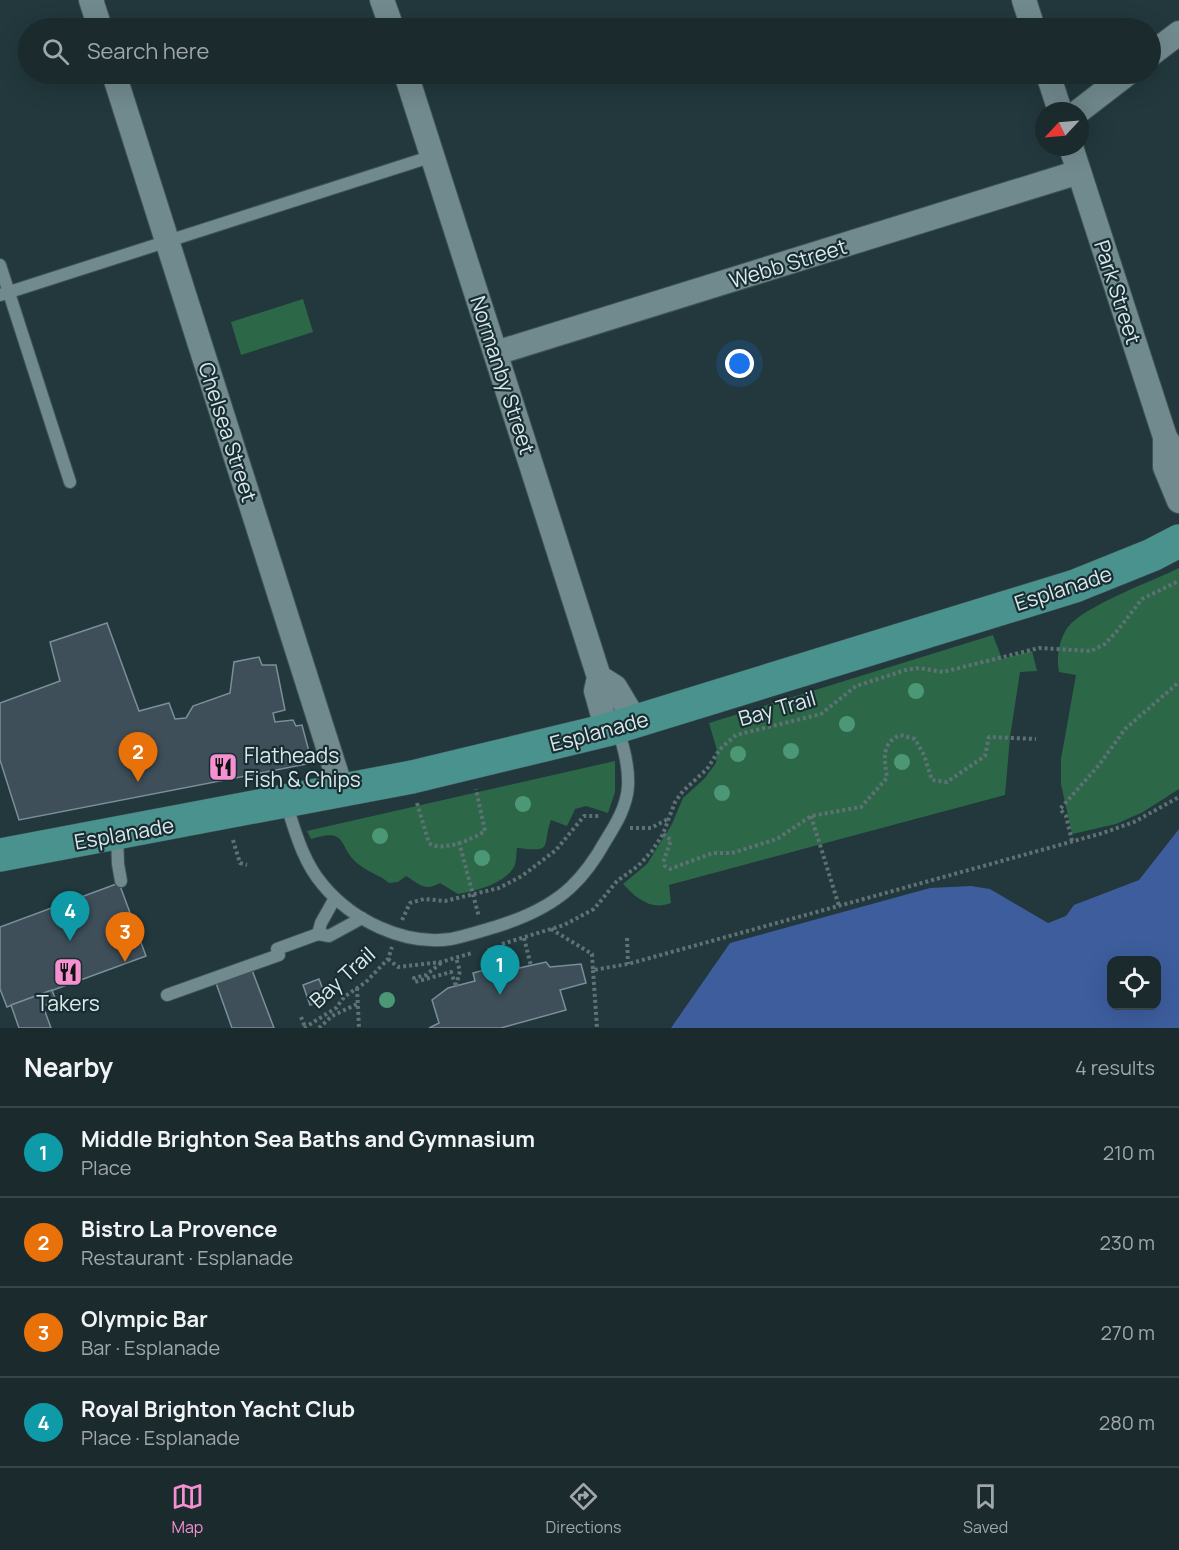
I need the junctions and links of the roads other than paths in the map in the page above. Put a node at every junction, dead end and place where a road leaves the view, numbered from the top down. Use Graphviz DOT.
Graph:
graph roads {
  1 [pos="91,0"];
  2 [pos="382,0"];
  3 [pos="1024,0"];
  4 [pos="97,18"];
  5 [pos="388,18"];
  6 [pos="1030,18"];
  7 [pos="1179,33"];
  8 [pos="1161,47"];
  9 [pos="117,84"];
  10 [pos="409,84"];
  11 [pos="1051,84"];
  12 [pos="1114,84"];
  13 [pos="1057,102"];
  14 [pos="1089,103"];
  15 [pos="433,156"];
  16 [pos="1074,156"];
  17 [pos="1079,172"];
  18 [pos="167,242"];
  19 [pos="0,265"];
  20 [pos="4,293"];
  21 [pos="496,353"];
  22 [pos="1165,437"];
  23 [pos="1179,460"];
  24 [pos="69,482"];
  25 [pos="1179,501"];
  26 [pos="1179,541"];
  27 [pos="620,727"];
  28 [pos="342,791"];
  29 [pos="286,803"];
  30 [pos="117,835"];
  31 [pos="0,855"];
  32 [pos="121,881"];
  33 [pos="335,898"];
  34 [pos="362,918"];
  35 [pos="318,934"];
  36 [pos="167,995"];
  1 -- 4 [label="street"];
  2 -- 5 [label="street"];
  3 -- 6 [label="street"];
  7 -- 8 [label="street"];
  9 -- 18 [label="street, Chelsea Street"];
  10 -- 15 [label="street, Normanby Street"];
  11 -- 13 [label="street"];
  12 -- 14 [label="street"];
  15 -- 18 [label="lane"];
  15 -- 21 [label="street, Normanby Street"];
  16 -- 17 [label="street, Park Street"];
  17 -- 21 [label="street, Webb Street"];
  17 -- 22 [label="street, Park Street"];
  18 -- 20 [label="lane"];
  18 -- 28 [label="street, Chelsea Street"];
  19 -- 20 [label="lane"];
  20 -- 24 [label="lane"];
  21 -- 27 [label="street, Normanby Street"];
  22 -- 23 [label="street, Park Street"];
  22 -- 25 [label="street, Park Street"];
  26 -- 27 [label="main road, Esplanade"];
  27 -- 28 [label="main road, Esplanade"];
  27 -- 34 [label="lane"];
  28 -- 29 [label="main road, Esplanade"];
  29 -- 30 [label="main road, Esplanade"];
  29 -- 33 [label="lane"];
  30 -- 31 [label="main road, Esplanade"];
  30 -- 32 [label="lane"];
  33 -- 34 [label="lane"];
  33 -- 35 [label="lane"];
  34 -- 35 [label="lane"];
  35 -- 36 [label="lane"];
}
